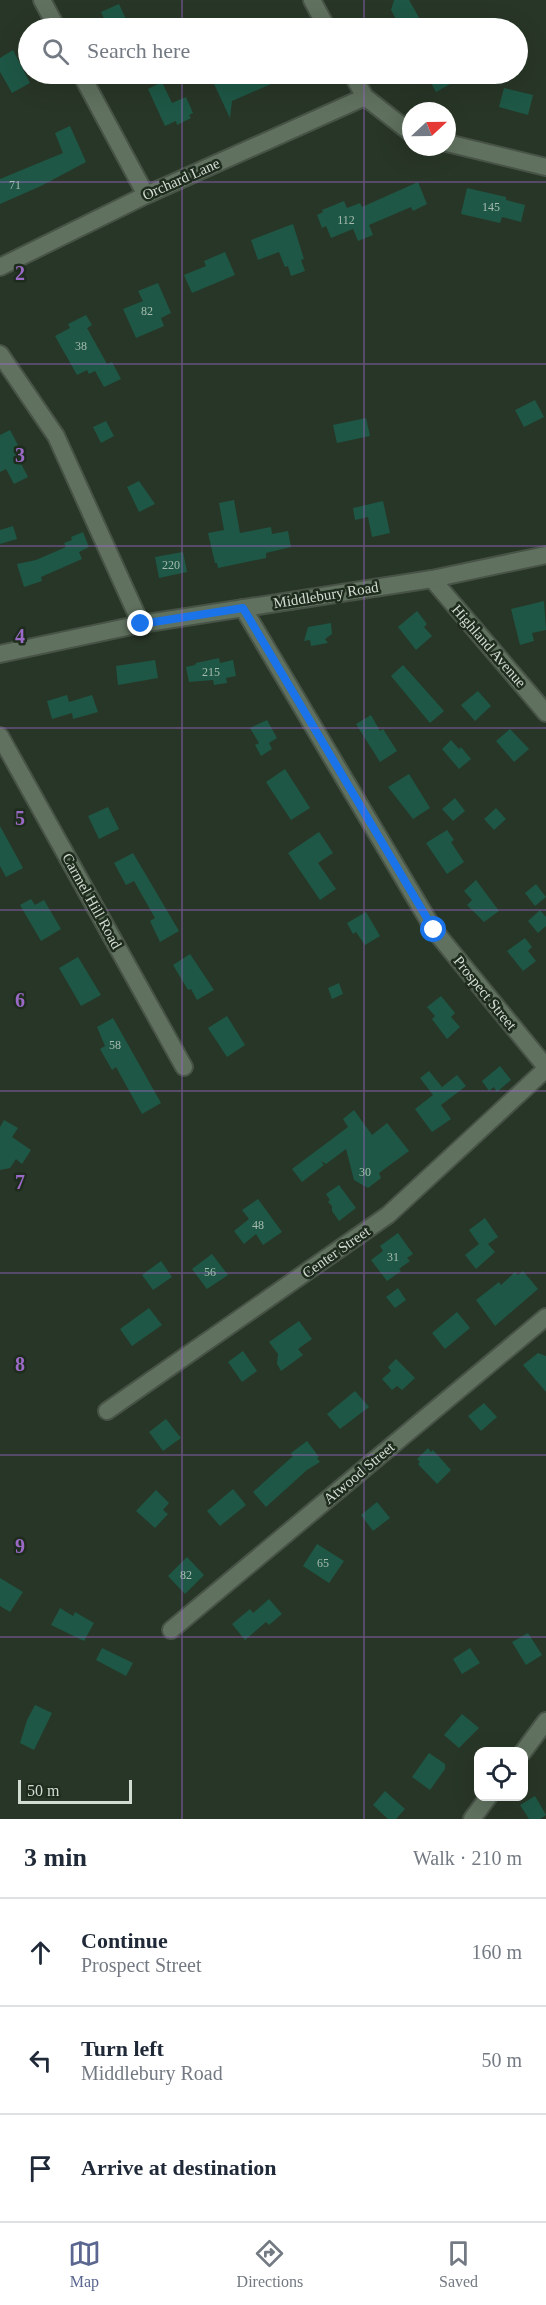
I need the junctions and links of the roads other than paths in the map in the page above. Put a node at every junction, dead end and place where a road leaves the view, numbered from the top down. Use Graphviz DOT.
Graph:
graph roads {
  1 [pos="42,0"];
  2 [pos="312,0"];
  3 [pos="52,18"];
  4 [pos="322,18"];
  5 [pos="86,84"];
  6 [pos="358,84"];
  7 [pos="365,97"];
  8 [pos="402,125"];
  9 [pos="456,145"];
  10 [pos="546,167"];
  11 [pos="146,195"];
  12 [pos="0,267"];
  13 [pos="0,354"];
  14 [pos="546,555"];
  15 [pos="432,579"];
  16 [pos="243,608"];
  17 [pos="141,624"];
  18 [pos="0,654"];
  19 [pos="546,713"];
  20 [pos="0,736"];
  21 [pos="184,1067"];
  22 [pos="546,1068"];
  23 [pos="546,1317"];
  24 [pos="107,1410"];
  25 [pos="171,1630"];
  26 [pos="546,1721"];
  27 [pos="527,1747"];
  28 [pos="486,1801"];
  29 [pos="472,1819"];
  1 -- 3 [label="street"];
  2 -- 4 [label="street"];
  5 -- 11 [label="street"];
  6 -- 7 [label="street"];
  7 -- 8 [label="street"];
  7 -- 11 [label="street, Orchard Lane"];
  9 -- 10 [label="street"];
  11 -- 12 [label="street, Orchard Lane"];
  13 -- 17 [label="street"];
  14 -- 15 [label="street, Middlebury Road"];
  15 -- 16 [label="street, Middlebury Road"];
  15 -- 19 [label="street, Highland Avenue"];
  16 -- 17 [label="street, Middlebury Road"];
  16 -- 22 [label="street, Prospect Street"];
  17 -- 18 [label="street, Middlebury Road"];
  20 -- 21 [label="street, Carmel Hill Road"];
  22 -- 24 [label="street, Center Street"];
  23 -- 25 [label="street, Atwood Street"];
  26 -- 27 [label="street"];
  28 -- 29 [label="street"];
}
